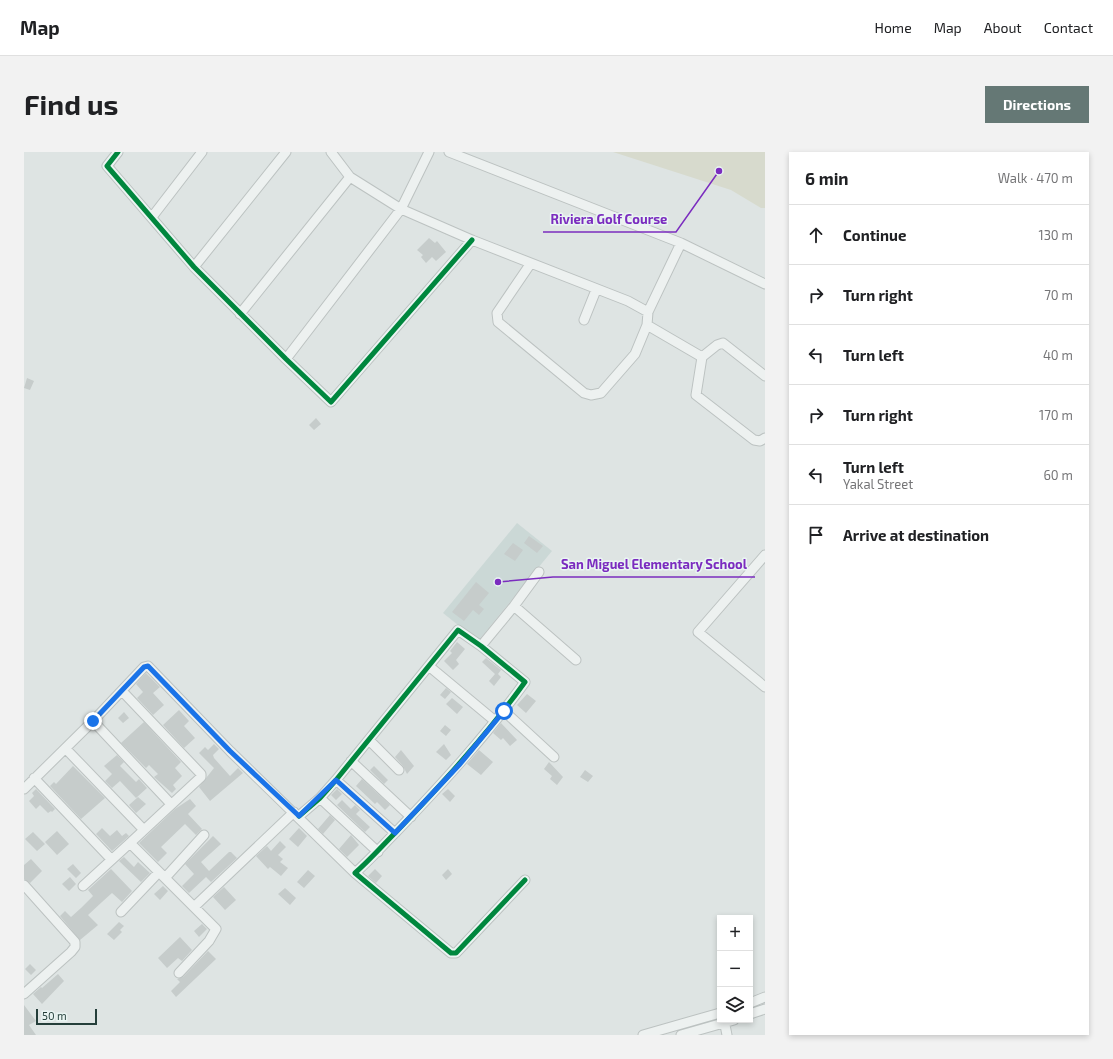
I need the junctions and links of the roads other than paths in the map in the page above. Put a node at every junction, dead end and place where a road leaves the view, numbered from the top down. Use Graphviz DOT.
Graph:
graph roads {
  1 [pos="118,152"];
  2 [pos="202,152"];
  3 [pos="286,152"];
  4 [pos="331,152"];
  5 [pos="429,152"];
  6 [pos="449,152"];
  7 [pos="350,177"];
  8 [pos="401,209"];
  9 [pos="152,217"];
  10 [pos="472,240"];
  11 [pos="680,243"];
  12 [pos="531,264"];
  13 [pos="194,267"];
  14 [pos="765,284"];
  15 [pos="596,290"];
  16 [pos="648,312"];
  17 [pos="240,314"];
  18 [pos="584,320"];
  19 [pos="647,325"];
  20 [pos="702,357"];
  21 [pos="286,359"];
  22 [pos="765,376"];
  23 [pos="765,438"];
  24 [pos="765,555"];
  25 [pos="539,572"];
  26 [pos="514,606"];
  27 [pos="481,646"];
  28 [pos="576,660"];
  29 [pos="430,667"];
  30 [pos="765,687"];
  31 [pos="122,691"];
  32 [pos="504,711"];
  33 [pos="93,721"];
  34 [pos="495,721"];
  35 [pos="369,740"];
  36 [pos="66,749"];
  37 [pos="554,758"];
  38 [pos="350,761"];
  39 [pos="399,770"];
  40 [pos="34,778"];
  41 [pos="336,780"];
  42 [pos="24,789"];
  43 [pos="320,798"];
  44 [pos="171,804"];
  45 [pos="296,814"];
  46 [pos="411,817"];
  47 [pos="144,830"];
  48 [pos="395,833"];
  49 [pos="204,835"];
  50 [pos="130,843"];
  51 [pos="378,852"];
  52 [pos="112,859"];
  53 [pos="355,873"];
  54 [pos="162,875"];
  55 [pos="525,880"];
  56 [pos="24,885"];
  57 [pos="83,886"];
  58 [pos="194,907"];
  59 [pos="121,912"];
  60 [pos="179,972"];
  61 [pos="24,994"];
  62 [pos="765,997"];
  63 [pos="753,1002"];
  64 [pos="765,1008"];
  65 [pos="753,1013"];
  66 [pos="717,1014"];
  67 [pos="721,1023"];
  68 [pos="724,1023"];
  69 [pos="643,1035"];
  70 [pos="681,1035"];
  71 [pos="727,1035"];
  1 -- 9 [label="street"];
  2 -- 9 [label="street"];
  3 -- 13 [label="street"];
  4 -- 7 [label="street"];
  5 -- 8 [label="street"];
  6 -- 11 [label="street"];
  7 -- 8 [label="street"];
  7 -- 17 [label="street"];
  8 -- 10 [label="street"];
  8 -- 21 [label="street"];
  9 -- 13 [label="street"];
  10 -- 12 [label="street"];
  10 -- 21 [label="street"];
  11 -- 14 [label="street"];
  11 -- 16 [label="street"];
  12 -- 15 [label="street"];
  12 -- 19 [label="street"];
  13 -- 17 [label="street"];
  15 -- 16 [label="street"];
  15 -- 18 [label="street"];
  16 -- 19 [label="street"];
  17 -- 21 [label="street"];
  19 -- 20 [label="street"];
  20 -- 22 [label="street"];
  20 -- 23 [label="street"];
  24 -- 30 [label="street"];
  25 -- 26 [label="street"];
  26 -- 27 [label="street"];
  26 -- 28 [label="street"];
  27 -- 29 [label="street"];
  27 -- 32 [label="street"];
  29 -- 34 [label="street"];
  29 -- 35 [label="street"];
  31 -- 33 [label="street"];
  31 -- 44 [label="street"];
  31 -- 45 [label="street"];
  32 -- 34 [label="street"];
  32 -- 37 [label="street"];
  33 -- 36 [label="street"];
  33 -- 44 [label="street"];
  34 -- 46 [label="street"];
  35 -- 38 [label="street"];
  35 -- 39 [label="street"];
  36 -- 40 [label="street"];
  36 -- 47 [label="street"];
  38 -- 41 [label="street"];
  38 -- 46 [label="street"];
  40 -- 42 [label="street"];
  40 -- 52 [label="street"];
  41 -- 43 [label="street"];
  41 -- 48 [label="street"];
  43 -- 45 [label="street"];
  43 -- 51 [label="street"];
  44 -- 47 [label="street"];
  45 -- 53 [label="street"];
  45 -- 58 [label="street"];
  46 -- 48 [label="street"];
  47 -- 50 [label="street"];
  48 -- 51 [label="street"];
  49 -- 54 [label="street"];
  50 -- 52 [label="street"];
  50 -- 54 [label="street"];
  51 -- 53 [label="street"];
  52 -- 57 [label="street"];
  53 -- 55 [label="street"];
  54 -- 58 [label="street"];
  54 -- 59 [label="street"];
  56 -- 61 [label="street"];
  58 -- 60 [label="street"];
  62 -- 63 [label="street"];
  64 -- 65 [label="street"];
  66 -- 69 [label="street"];
  67 -- 70 [label="street"];
  68 -- 71 [label="street"];
}
